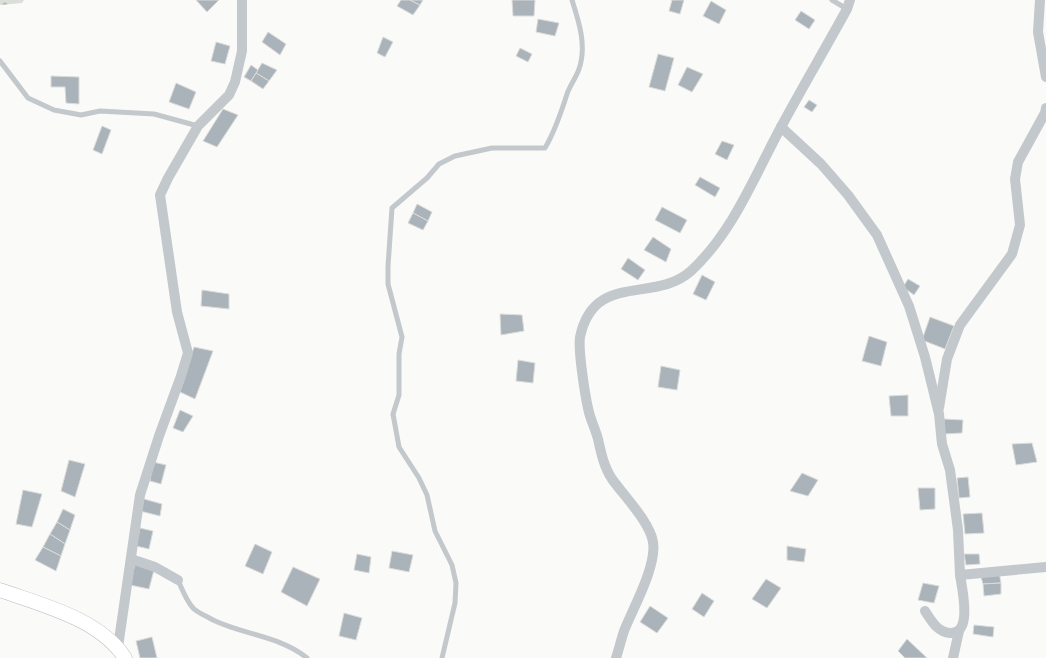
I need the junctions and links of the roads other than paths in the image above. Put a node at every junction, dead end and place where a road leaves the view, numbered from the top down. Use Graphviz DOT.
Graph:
graph roads {
  1 [pos="242,0"];
  2 [pos="572,0"];
  3 [pos="832,0"];
  4 [pos="1040,0"];
  5 [pos="848,5"];
  6 [pos="0,61"];
  7 [pos="1046,78"];
  8 [pos="1046,108"];
  9 [pos="198,126"];
  10 [pos="781,127"];
  11 [pos="938,412"];
  12 [pos="131,559"];
  13 [pos="1046,567"];
  14 [pos="960,575"];
  15 [pos="178,580"];
  16 [pos="0,590"];
  17 [pos="925,610"];
  18 [pos="959,631"];
  19 [pos="121,653"];
  20 [pos="307,658"];
  21 [pos="442,658"];
  22 [pos="616,658"];
  23 [pos="953,658"];
  1 -- 9 [label="street"];
  2 -- 21 [label="lane"];
  3 -- 5 [label="lane"];
  4 -- 7 [label="street"];
  5 -- 10 [label="street"];
  6 -- 9 [label="lane"];
  8 -- 11 [label="street"];
  9 -- 12 [label="street"];
  10 -- 11 [label="street"];
  10 -- 22 [label="street"];
  11 -- 14 [label="street"];
  12 -- 15 [label="street"];
  12 -- 19 [label="street"];
  13 -- 14 [label="street"];
  14 -- 18 [label="street"];
  15 -- 20 [label="lane"];
  16 -- 19 [label="main road"];
  17 -- 18 [label="street"];
  18 -- 23 [label="street"];
}
